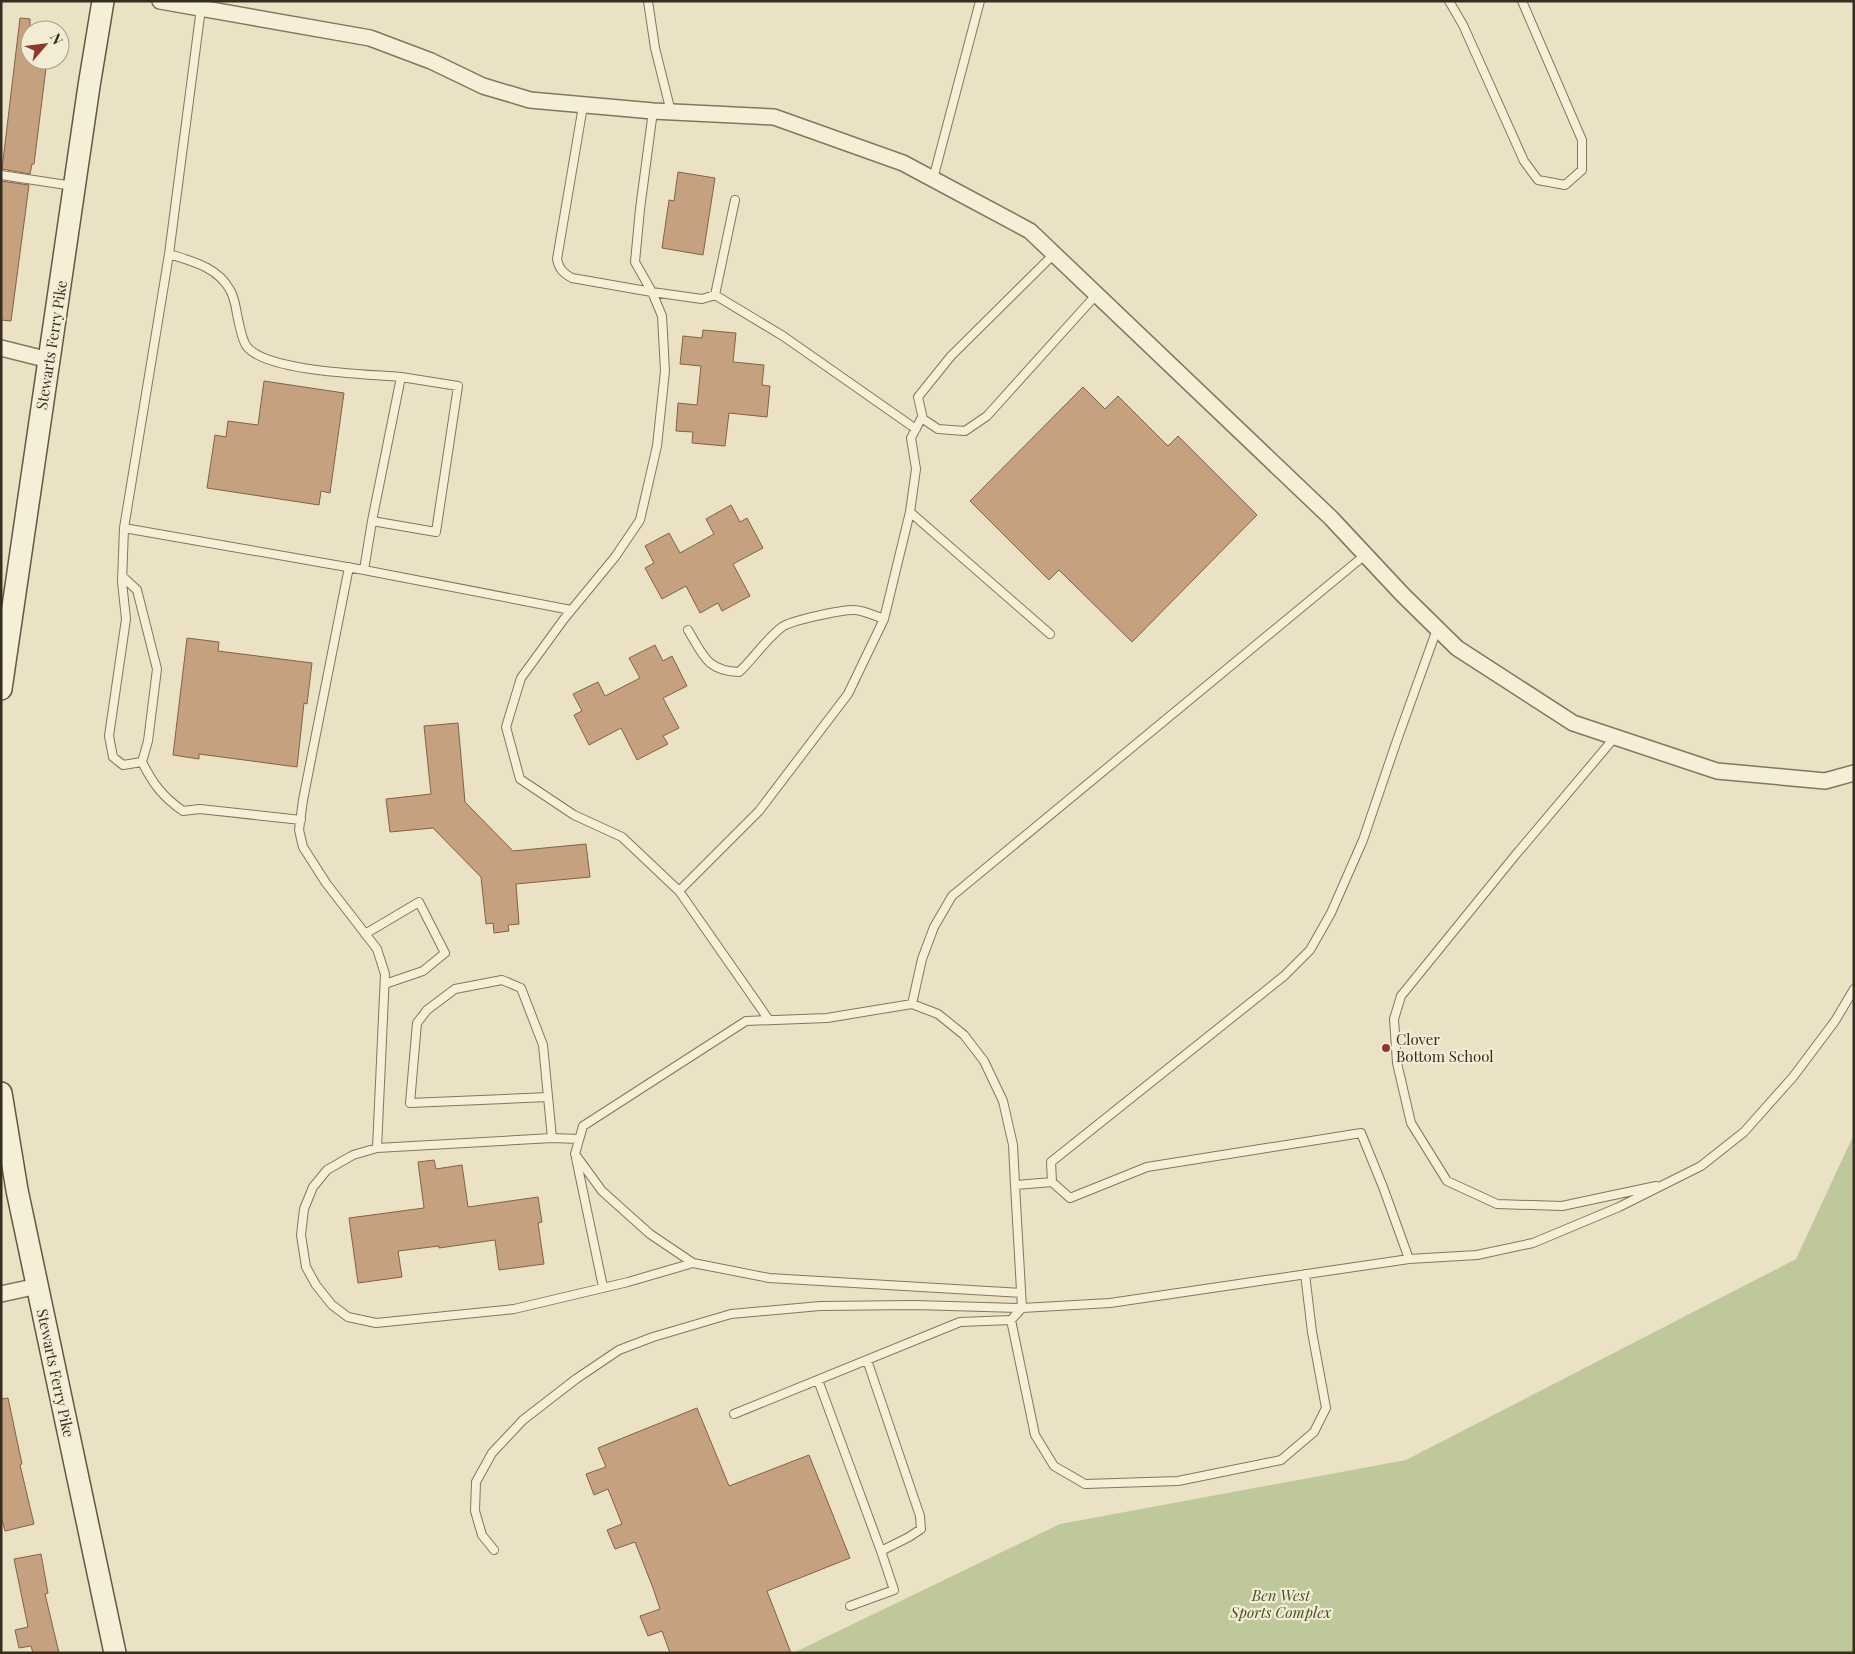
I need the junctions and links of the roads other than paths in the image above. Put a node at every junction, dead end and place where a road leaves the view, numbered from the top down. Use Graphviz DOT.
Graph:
graph roads {
  1 [pos="103,1"];
  2 [pos="160,1"];
  3 [pos="648,1"];
  4 [pos="980,1"];
  5 [pos="1449,1"];
  6 [pos="1522,1"];
  7 [pos="201,8"];
  8 [pos="583,106"];
  9 [pos="653,111"];
  10 [pos="671,112"];
  11 [pos="1,175"];
  12 [pos="933,179"];
  13 [pos="76,186"];
  14 [pos="735,200"];
  15 [pos="169,254"];
  16 [pos="1054,254"];
  17 [pos="652,292"];
  18 [pos="715,295"];
  19 [pos="1096,295"];
  20 [pos="1,348"];
  21 [pos="49,360"];
  22 [pos="401,377"];
  23 [pos="922,416"];
  24 [pos="916,429"];
  25 [pos="910,512"];
  26 [pos="372,521"];
  27 [pos="124,528"];
  28 [pos="1365,555"];
  29 [pos="349,567"];
  30 [pos="364,570"];
  31 [pos="122,576"];
  32 [pos="571,610"];
  33 [pos="884,619"];
  34 [pos="1437,629"];
  35 [pos="688,630"];
  36 [pos="1050,634"];
  37 [pos="1,689"];
  38 [pos="1615,737"];
  39 [pos="142,762"];
  40 [pos="1854,774"];
  41 [pos="301,820"];
  42 [pos="679,891"];
  43 [pos="365,934"];
  44 [pos="385,984"];
  45 [pos="1854,989"];
  46 [pos="912,1004"];
  47 [pos="769,1020"];
  48 [pos="1,1093"];
  49 [pos="548,1097"];
  50 [pos="552,1138"];
  51 [pos="579,1139"];
  52 [pos="377,1148"];
  53 [pos="575,1154"];
  54 [pos="1052,1182"];
  55 [pos="9,1183"];
  56 [pos="1666,1184"];
  57 [pos="1015,1185"];
  58 [pos="1409,1260"];
  59 [pos="693,1263"];
  60 [pos="1306,1274"];
  61 [pos="38,1286"];
  62 [pos="603,1287"];
  63 [pos="1021,1293"];
  64 [pos="1,1294"];
  65 [pos="1022,1308"];
  66 [pos="1011,1320"];
  67 [pos="867,1360"];
  68 [pos="818,1380"];
  69 [pos="734,1414"];
  70 [pos="494,1550"];
  71 [pos="881,1550"];
  72 [pos="850,1606"];
  73 [pos="115,1653"];
  1 -- 13 [label="main road, Stewarts Ferry Pike"];
  2 -- 7 [label="street"];
  3 -- 10 [label="lane"];
  4 -- 12 [label="lane"];
  5 -- 6 [label="lane"];
  7 -- 8 [label="street"];
  7 -- 15 [label="lane"];
  8 -- 9 [label="street"];
  8 -- 17 [label="lane"];
  9 -- 10 [label="street"];
  9 -- 17 [label="lane"];
  10 -- 12 [label="street"];
  11 -- 13 [label="lane"];
  12 -- 16 [label="street"];
  13 -- 21 [label="main road, Stewarts Ferry Pike"];
  14 -- 18 [label="lane"];
  15 -- 22 [label="lane"];
  15 -- 27 [label="lane"];
  16 -- 19 [label="street"];
  16 -- 23 [label="lane"];
  17 -- 18 [label="lane"];
  17 -- 32 [label="lane"];
  18 -- 24 [label="lane"];
  19 -- 23 [label="lane"];
  19 -- 28 [label="street"];
  20 -- 21 [label="street"];
  21 -- 37 [label="main road, Stewarts Ferry Pike"];
  22 -- 26 [label="lane"];
  22 -- 26 [label="lane"];
  23 -- 24 [label="lane"];
  24 -- 25 [label="lane"];
  25 -- 33 [label="lane"];
  25 -- 36 [label="lane"];
  26 -- 30 [label="lane"];
  27 -- 29 [label="lane"];
  27 -- 31 [label="lane"];
  28 -- 34 [label="street"];
  28 -- 46 [label="lane"];
  29 -- 30 [label="lane"];
  29 -- 41 [label="lane"];
  30 -- 32 [label="lane"];
  31 -- 39 [label="lane"];
  31 -- 39 [label="lane"];
  32 -- 42 [label="lane"];
  33 -- 35 [label="lane"];
  33 -- 42 [label="lane"];
  34 -- 38 [label="street"];
  34 -- 54 [label="lane"];
  38 -- 40 [label="street"];
  38 -- 56 [label="lane"];
  39 -- 41 [label="lane"];
  41 -- 43 [label="lane"];
  42 -- 47 [label="lane"];
  43 -- 44 [label="lane"];
  43 -- 44 [label="lane"];
  44 -- 52 [label="lane"];
  45 -- 56 [label="lane"];
  46 -- 47 [label="lane"];
  46 -- 57 [label="lane"];
  47 -- 51 [label="lane"];
  48 -- 55 [label="main road, Stewarts Ferry Pike"];
  49 -- 49 [label="lane"];
  49 -- 50 [label="lane"];
  50 -- 51 [label="lane"];
  50 -- 52 [label="lane"];
  51 -- 53 [label="lane"];
  52 -- 62 [label="lane"];
  53 -- 59 [label="lane"];
  53 -- 62 [label="lane"];
  54 -- 57 [label="lane"];
  54 -- 58 [label="lane"];
  55 -- 61 [label="main road, Stewarts Ferry Pike"];
  56 -- 58 [label="lane"];
  57 -- 63 [label="lane"];
  58 -- 60 [label="lane"];
  59 -- 62 [label="lane"];
  59 -- 63 [label="lane"];
  60 -- 65 [label="lane"];
  60 -- 66 [label="lane"];
  61 -- 64 [label="street"];
  61 -- 73 [label="main road, Stewarts Ferry Pike"];
  63 -- 65 [label="lane"];
  65 -- 66 [label="lane"];
  65 -- 70 [label="lane"];
  66 -- 67 [label="lane"];
  67 -- 68 [label="lane"];
  67 -- 71 [label="lane"];
  68 -- 69 [label="lane"];
  68 -- 71 [label="lane"];
  71 -- 72 [label="lane"];
}
